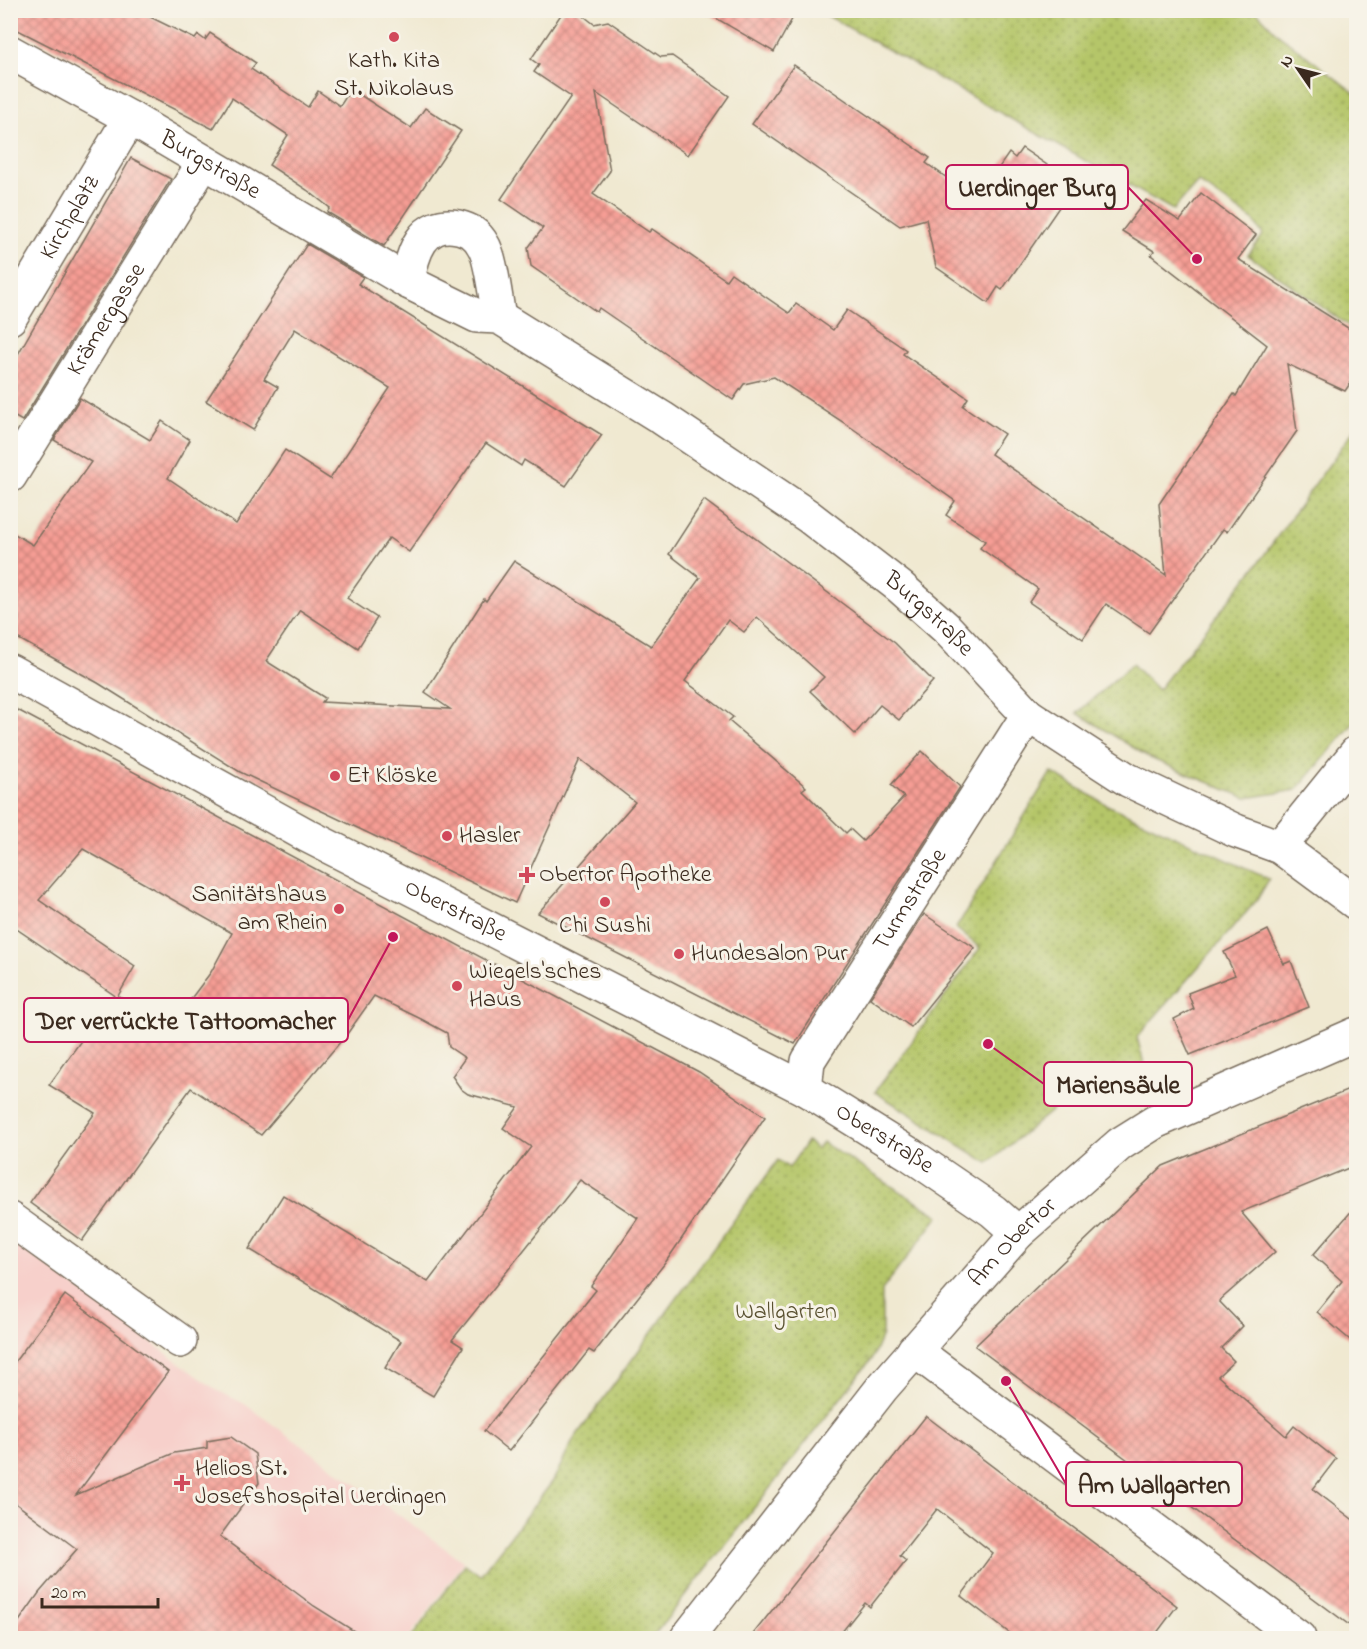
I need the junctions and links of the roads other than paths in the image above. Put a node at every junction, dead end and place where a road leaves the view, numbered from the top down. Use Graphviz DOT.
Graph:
graph roads {
  1 [pos="10,52"];
  2 [pos="130,118"];
  3 [pos="204,162"];
  4 [pos="408,282"];
  5 [pos="499,317"];
  6 [pos="10,318"];
  7 [pos="10,476"];
  8 [pos="10,671"];
  9 [pos="1029,715"];
  10 [pos="1356,753"];
  11 [pos="1280,847"];
  12 [pos="1356,903"];
  13 [pos="1356,1034"];
  14 [pos="805,1089"];
  15 [pos="10,1219"];
  16 [pos="1018,1233"];
  17 [pos="180,1341"];
  18 [pos="914,1350"];
  19 [pos="687,1638"];
  20 [pos="1299,1638"];
  1 -- 2 [label="street, Burgstraße"];
  2 -- 3 [label="street, Burgstraße"];
  2 -- 6 [label="street, Kirchplatz"];
  3 -- 4 [label="street, Burgstraße"];
  3 -- 7 [label="street, Krämergasse"];
  4 -- 5 [label="street, Burgstraße"];
  4 -- 5 [label="street"];
  5 -- 9 [label="street, Burgstraße"];
  8 -- 14 [label="street, Oberstraße"];
  9 -- 11 [label="street, Burgstraße"];
  9 -- 14 [label="street, Turmstraße"];
  10 -- 11 [label="street"];
  11 -- 12 [label="street, Burgstraße"];
  13 -- 16 [label="street, Am Obertor"];
  14 -- 16 [label="street, Oberstraße"];
  15 -- 17 [label="street"];
  16 -- 18 [label="street, Am Obertor"];
  18 -- 19 [label="street, Am Obertor"];
  18 -- 20 [label="street"];
}
